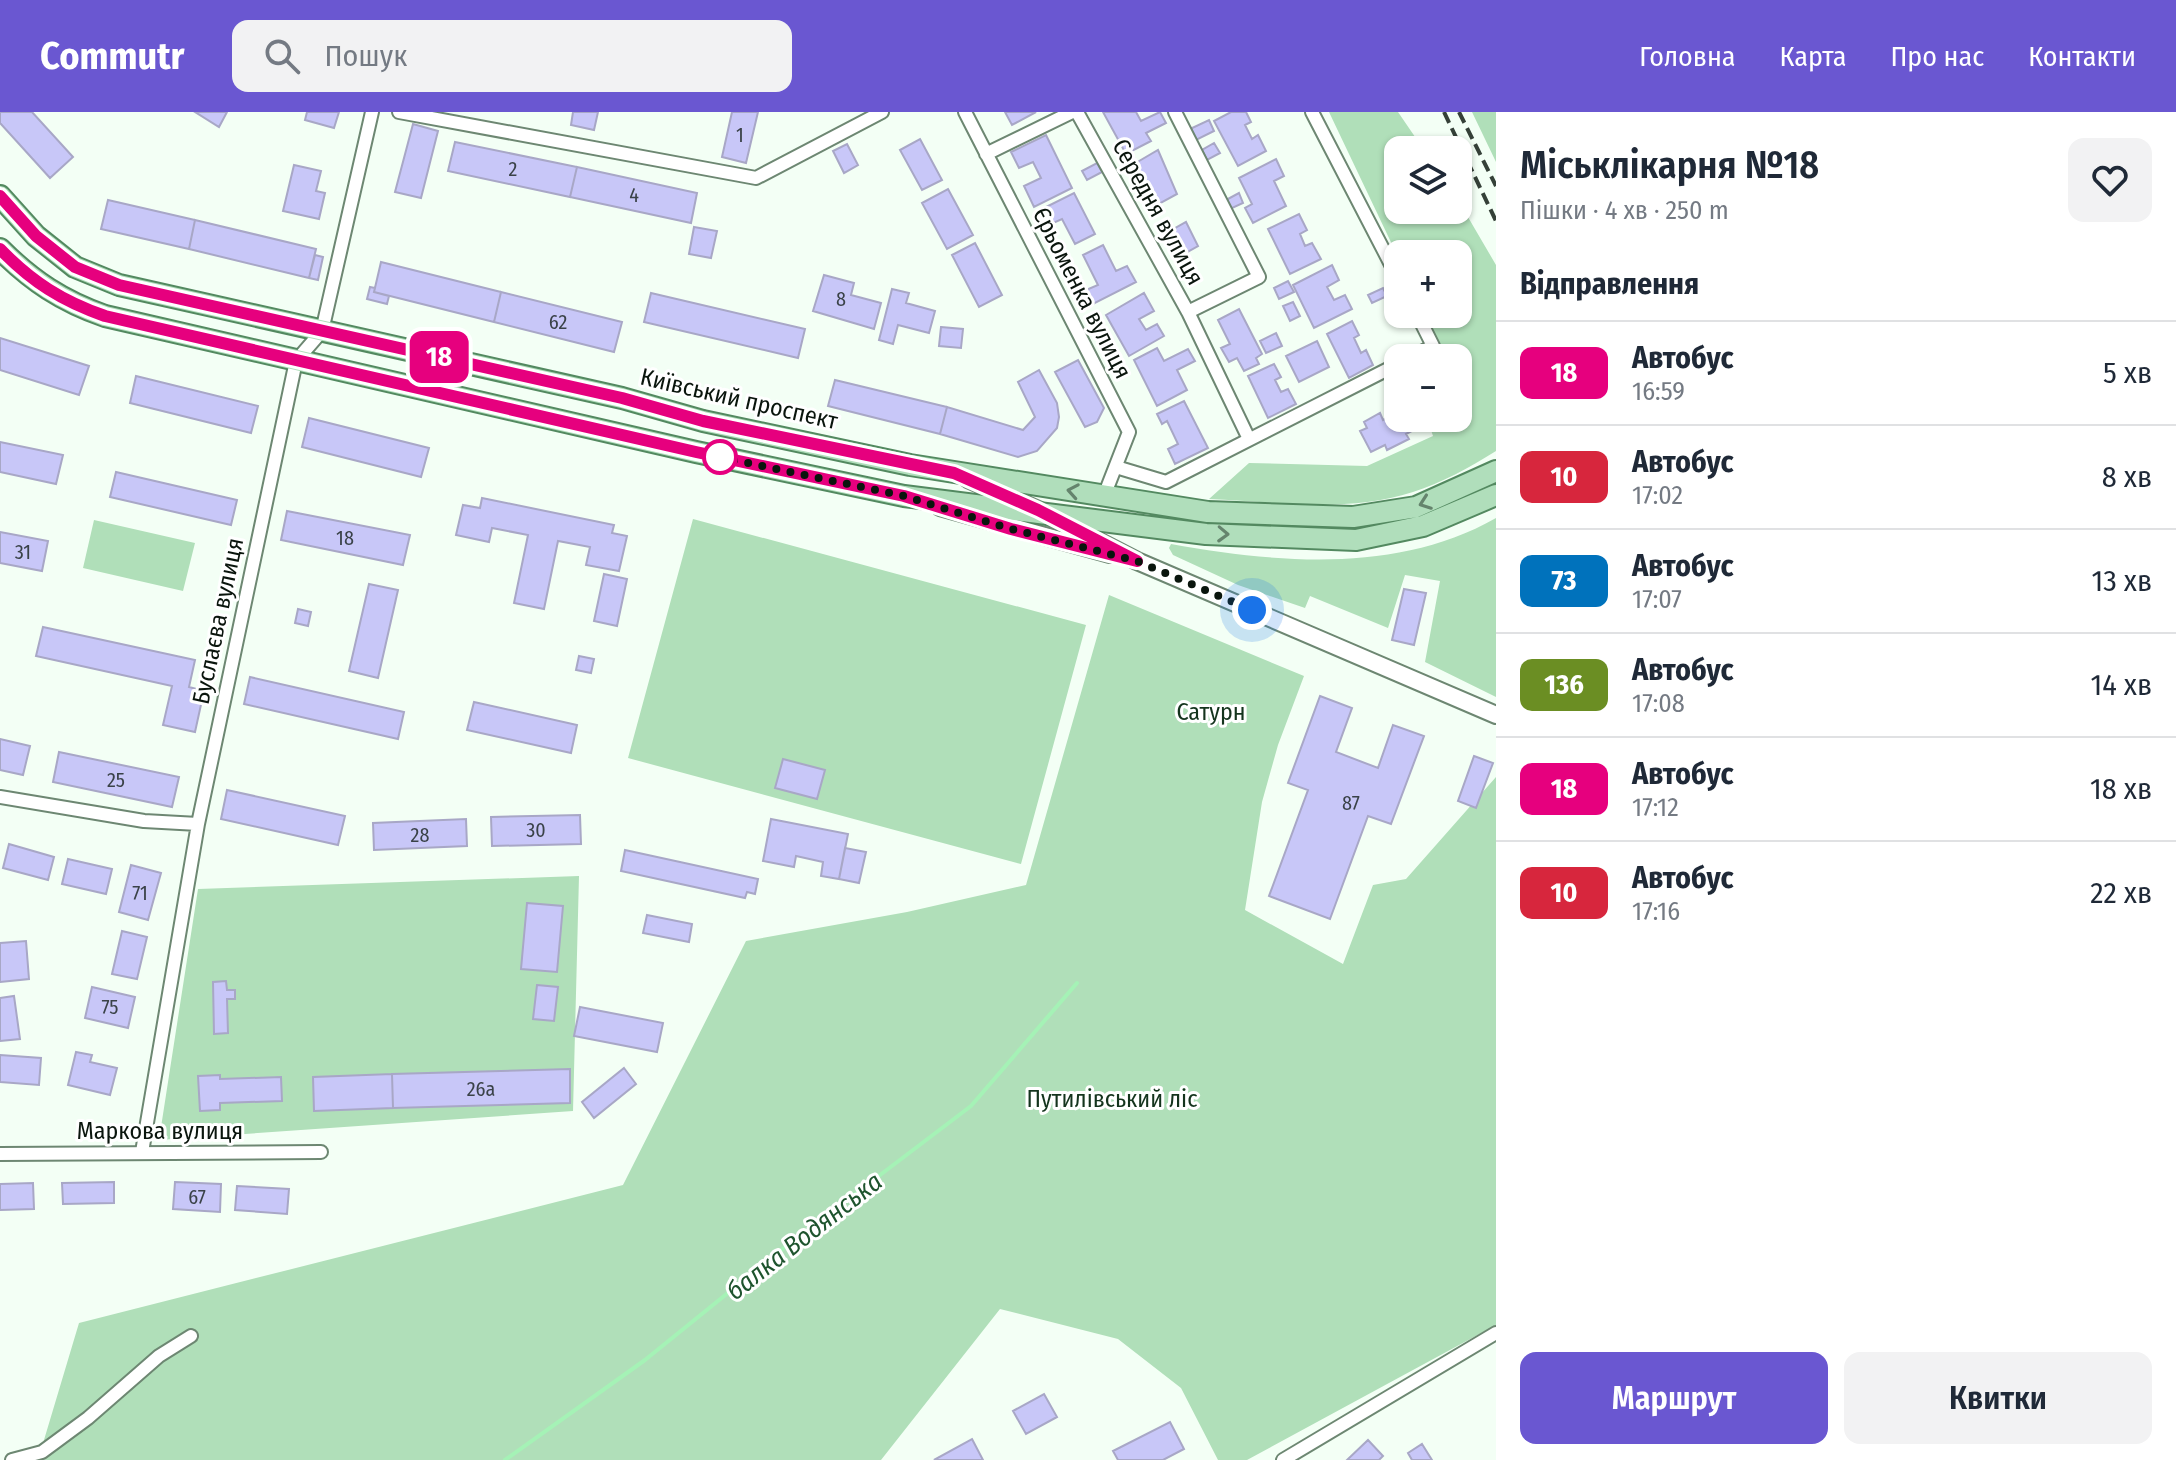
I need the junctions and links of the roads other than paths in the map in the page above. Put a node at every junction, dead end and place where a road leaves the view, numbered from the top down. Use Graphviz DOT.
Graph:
graph roads {
  1 [pos="372,112"];
  2 [pos="399,112"];
  3 [pos="882,112"];
  4 [pos="965,112"];
  5 [pos="1075,112"];
  6 [pos="1175,112"];
  7 [pos="1312,112"];
  8 [pos="986,154"];
  9 [pos="0,196"];
  10 [pos="0,249"];
  11 [pos="1384,251"];
  12 [pos="1188,312"];
  13 [pos="322,331"];
  14 [pos="296,361"];
  15 [pos="1384,371"];
  16 [pos="1249,439"];
  17 [pos="910,465"];
  18 [pos="1116,467"];
  19 [pos="1496,471"];
  20 [pos="954,473"];
  21 [pos="1496,495"];
  22 [pos="904,496"];
  23 [pos="1104,496"];
  24 [pos="1038,510"];
  25 [pos="1145,525"];
  26 [pos="1137,561"];
  27 [pos="1496,715"];
  28 [pos="0,797"];
  29 [pos="198,824"];
  30 [pos="142,1152"];
  31 [pos="321,1152"];
  32 [pos="0,1154"];
  33 [pos="1496,1333"];
  34 [pos="191,1336"];
  35 [pos="12,1460"];
  36 [pos="1283,1460"];
  1 -- 13 [label="street, Буслаєва вулиця"];
  2 -- 3 [label="street"];
  4 -- 8 [label="street, Єрьоменка вулиця"];
  5 -- 8 [label="street"];
  5 -- 12 [label="street, Середня вулиця"];
  6 -- 12 [label="street, Середня вулиця"];
  7 -- 11 [label="street"];
  8 -- 18 [label="street, Єрьоменка вулиця"];
  9 -- 13 [label="main road, Київський проспект"];
  10 -- 14 [label="main road"];
  12 -- 16 [label="street"];
  13 -- 14 [label="street, Буслаєва вулиця"];
  13 -- 17 [label="main road, Київський проспект"];
  14 -- 22 [label="main road"];
  14 -- 29 [label="street, Буслаєва вулиця"];
  15 -- 16 [label="street"];
  16 -- 18 [label="street"];
  17 -- 20 [label="main road, Київський проспект"];
  17 -- 22 [label="main road"];
  18 -- 23 [label="street, Єрьоменка вулиця"];
  19 -- 23 [label="main road, Київський проспект, one-way"];
  23 -- 20 [label="main road, Київський проспект, one-way"];
  20 -- 24 [label="street"];
  25 -- 21 [label="main road, one-way"];
  22 -- 24 [label="main road"];
  22 -- 26 [label="street"];
  24 -- 25 [label="main road"];
  24 -- 26 [label="street"];
  25 -- 26 [label="street"];
  26 -- 27 [label="street"];
  28 -- 29 [label="street"];
  29 -- 30 [label="street, Буслаєва вулиця"];
  30 -- 31 [label="street, Маркова вулиця"];
  30 -- 32 [label="street, Маркова вулиця"];
  33 -- 36 [label="street"];
  34 -- 35 [label="street"];
}
